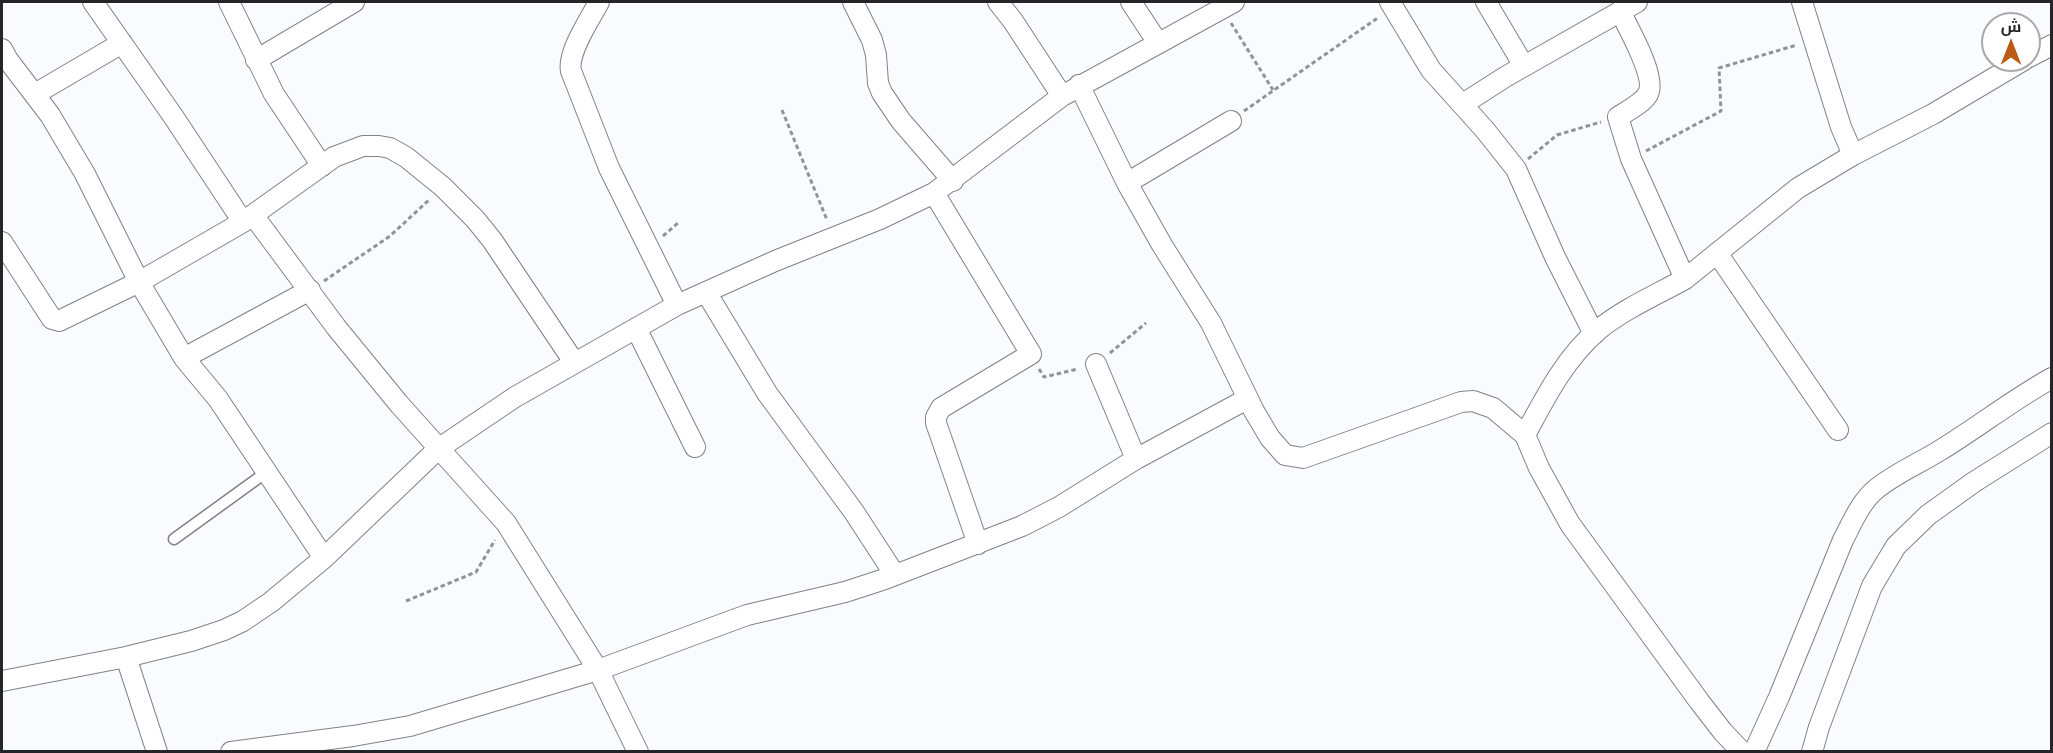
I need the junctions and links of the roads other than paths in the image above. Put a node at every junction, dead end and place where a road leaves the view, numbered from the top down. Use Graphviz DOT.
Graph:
graph roads {
  1 [pos="93,2"];
  2 [pos="229,2"];
  3 [pos="354,2"];
  4 [pos="599,2"];
  5 [pos="853,2"];
  6 [pos="998,2"];
  7 [pos="1131,2"];
  8 [pos="1486,2"];
  9 [pos="1802,2"];
  10 [pos="1394,3"];
  11 [pos="1228,5"];
  12 [pos="1628,6"];
  13 [pos="122,43"];
  14 [pos="1158,43"];
  15 [pos="4,58"];
  16 [pos="256,60"];
  17 [pos="1524,66"];
  18 [pos="2004,72"];
  19 [pos="1079,85"];
  20 [pos="35,94"];
  21 [pos="1062,96"];
  22 [pos="1463,104"];
  23 [pos="1231,121"];
  24 [pos="1853,155"];
  25 [pos="321,166"];
  26 [pos="952,181"];
  27 [pos="1127,183"];
  28 [pos="934,194"];
  29 [pos="248,219"];
  30 [pos="2,242"];
  31 [pos="1717,253"];
  32 [pos="1685,279"];
  33 [pos="139,282"];
  34 [pos="310,290"];
  35 [pos="706,292"];
  36 [pos="677,305"];
  37 [pos="636,328"];
  38 [pos="1594,334"];
  39 [pos="184,358"];
  40 [pos="574,362"];
  41 [pos="1096,364"];
  42 [pos="2052,378"];
  43 [pos="1247,399"];
  44 [pos="1838,430"];
  45 [pos="2052,433"];
  46 [pos="1525,435"];
  47 [pos="695,447"];
  48 [pos="438,449"];
  49 [pos="1136,459"];
  50 [pos="268,471"];
  51 [pos="174,539"];
  52 [pos="978,544"];
  53 [pos="324,558"];
  54 [pos="896,576"];
  55 [pos="126,657"];
  56 [pos="598,670"];
  57 [pos="2,681"];
  58 [pos="157,752"];
  59 [pos="231,752"];
  60 [pos="638,752"];
  61 [pos="1742,752"];
  62 [pos="1754,752"];
  63 [pos="1812,752"];
  1 -- 13 [label="street"];
  2 -- 16 [label="street"];
  3 -- 16 [label="street"];
  4 -- 36 [label="street"];
  5 -- 26 [label="street"];
  6 -- 21 [label="street"];
  7 -- 14 [label="street"];
  8 -- 17 [label="street"];
  9 -- 24 [label="street"];
  10 -- 22 [label="street"];
  11 -- 14 [label="street"];
  12 -- 17 [label="street"];
  12 -- 32 [label="street"];
  13 -- 20 [label="street"];
  13 -- 29 [label="street"];
  14 -- 19 [label="street"];
  15 -- 20 [label="street"];
  16 -- 25 [label="street"];
  17 -- 22 [label="street"];
  18 -- 24 [label="street"];
  19 -- 21 [label="street"];
  19 -- 27 [label="street"];
  20 -- 33 [label="street"];
  21 -- 26 [label="street"];
  22 -- 38 [label="street"];
  23 -- 27 [label="street"];
  24 -- 31 [label="street"];
  25 -- 29 [label="street"];
  25 -- 40 [label="street"];
  26 -- 28 [label="street"];
  27 -- 43 [label="street"];
  28 -- 35 [label="street"];
  28 -- 52 [label="street"];
  29 -- 33 [label="street"];
  29 -- 34 [label="street"];
  30 -- 33 [label="street"];
  31 -- 32 [label="street"];
  31 -- 44 [label="street"];
  32 -- 38 [label="street"];
  33 -- 39 [label="street"];
  34 -- 39 [label="street"];
  34 -- 48 [label="street"];
  35 -- 36 [label="street"];
  35 -- 54 [label="street"];
  36 -- 37 [label="street"];
  37 -- 40 [label="street"];
  37 -- 47 [label="street"];
  38 -- 46 [label="street"];
  39 -- 50 [label="street"];
  40 -- 48 [label="street"];
  41 -- 49 [label="street"];
  42 -- 62 [label="street"];
  43 -- 46 [label="street"];
  43 -- 49 [label="street"];
  45 -- 63 [label="street"];
  46 -- 61 [label="street"];
  48 -- 53 [label="street"];
  48 -- 56 [label="street"];
  49 -- 52 [label="street"];
  50 -- 51 [label="lane"];
  50 -- 53 [label="street"];
  52 -- 54 [label="street"];
  53 -- 55 [label="street"];
  54 -- 56 [label="street"];
  55 -- 57 [label="street"];
  55 -- 58 [label="street"];
  56 -- 59 [label="street"];
  56 -- 60 [label="street"];
}
